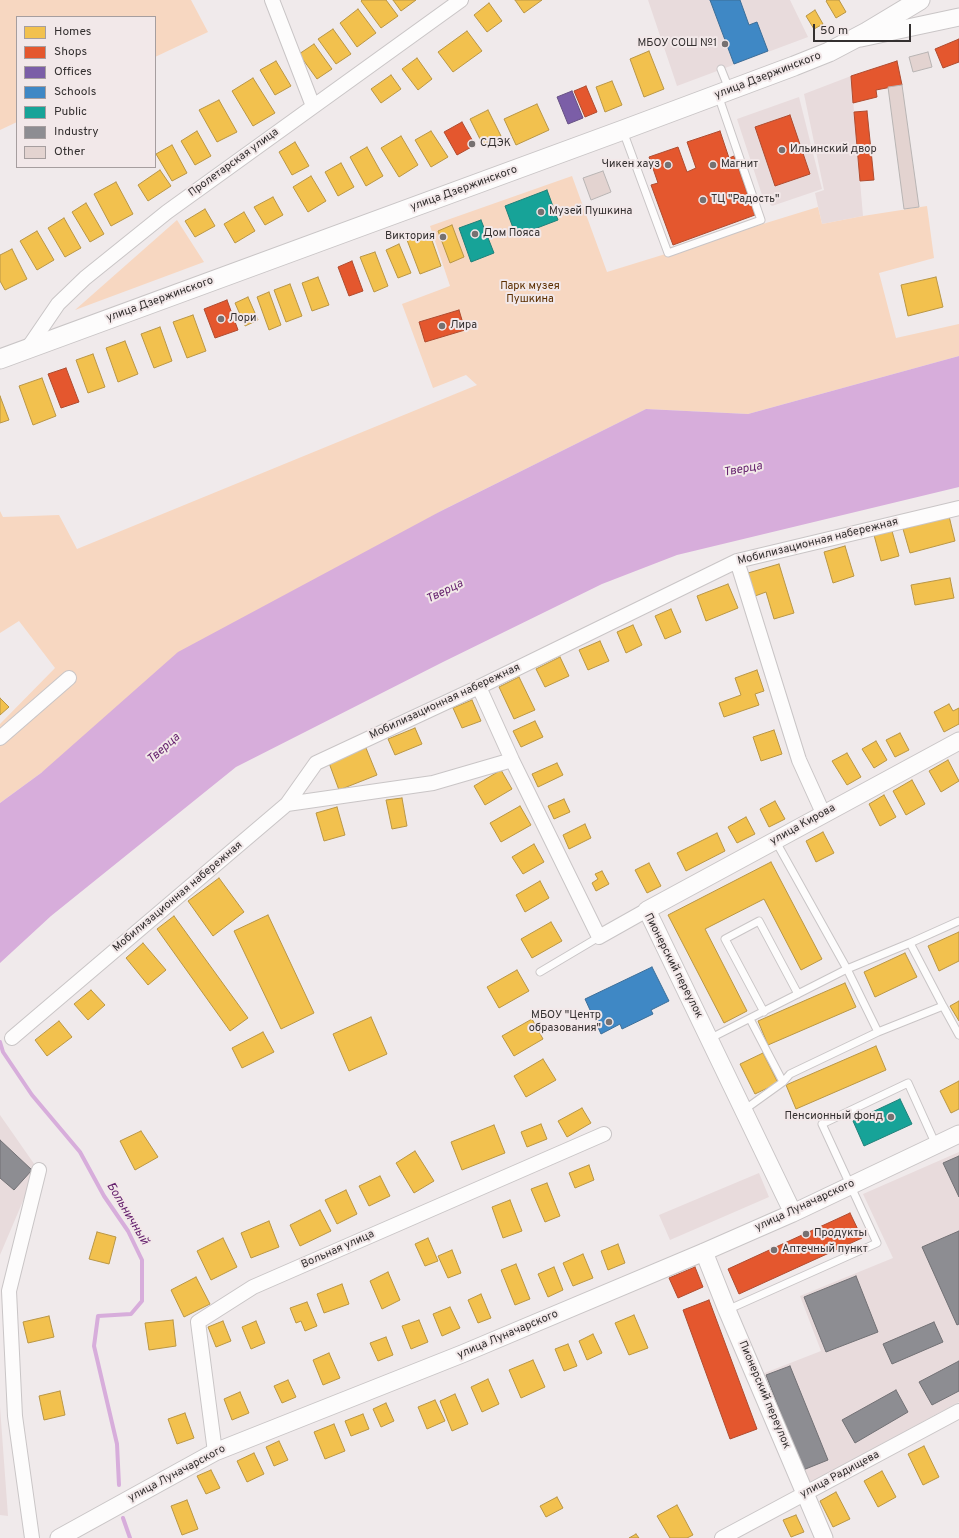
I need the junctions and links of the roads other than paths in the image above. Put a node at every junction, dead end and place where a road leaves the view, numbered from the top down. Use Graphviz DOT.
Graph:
graph roads {
  1 [pos="272,0"];
  2 [pos="461,0"];
  3 [pos="920,0"];
  4 [pos="959,17"];
  5 [pos="855,39"];
  6 [pos="721,68"];
  7 [pos="724,93"];
  8 [pos="313,106"];
  9 [pos="623,130"];
  10 [pos="28,348"];
  11 [pos="0,358"];
  12 [pos="959,508"];
  13 [pos="738,561"];
  14 [pos="69,678"];
  15 [pos="479,687"];
  16 [pos="0,738"];
  17 [pos="959,741"];
  18 [pos="512,760"];
  19 [pos="287,804"];
  20 [pos="823,813"];
  21 [pos="774,840"];
  22 [pos="647,910"];
  23 [pos="959,921"];
  24 [pos="599,937"];
  25 [pos="910,943"];
  26 [pos="847,969"];
  27 [pos="540,972"];
  28 [pos="798,994"];
  29 [pos="943,1006"];
  30 [pos="764,1012"];
  31 [pos="750,1019"];
  32 [pos="878,1032"];
  33 [pos="959,1035"];
  34 [pos="12,1038"];
  35 [pos="710,1039"];
  36 [pos="783,1082"];
  37 [pos="743,1110"];
  38 [pos="604,1134"];
  39 [pos="959,1134"];
  40 [pos="936,1145"];
  41 [pos="39,1170"];
  42 [pos="850,1186"];
  43 [pos="793,1213"];
  44 [pos="704,1252"];
  45 [pos="727,1310"];
  46 [pos="959,1411"];
  47 [pos="215,1452"];
  48 [pos="806,1493"];
  49 [pos="32,1538"];
  50 [pos="59,1538"];
  51 [pos="722,1538"];
  52 [pos="824,1538"];
  1 -- 8 [label="street"];
  2 -- 8 [label="street, Пролетарская улица"];
  3 -- 5 [label="main road, улица Дзержинского"];
  4 -- 5 [label="street"];
  5 -- 7 [label="main road, улица Дзержинского"];
  6 -- 7 [label="lane"];
  7 -- 9 [label="main road, улица Дзержинского"];
  7 -- 9 [label="lane"];
  8 -- 10 [label="street, Пролетарская улица"];
  9 -- 10 [label="main road, улица Дзержинского"];
  10 -- 11 [label="main road, улица Дзержинского"];
  12 -- 13 [label="street, Мобилизационная набережная"];
  13 -- 15 [label="street, Мобилизационная набережная"];
  13 -- 20 [label="street"];
  14 -- 16 [label="street"];
  15 -- 18 [label="street"];
  15 -- 19 [label="street, Мобилизационная набережная"];
  17 -- 20 [label="street, улица Кирова"];
  18 -- 19 [label="street"];
  18 -- 24 [label="street"];
  19 -- 34 [label="street, Мобилизационная набережная"];
  20 -- 21 [label="street, улица Кирова"];
  21 -- 22 [label="street, улица Кирова"];
  21 -- 26 [label="lane"];
  22 -- 24 [label="street, Пионерский переулок"];
  22 -- 35 [label="street, Пионерский переулок"];
  23 -- 25 [label="lane"];
  24 -- 27 [label="lane"];
  25 -- 26 [label="lane"];
  25 -- 29 [label="lane"];
  26 -- 28 [label="lane"];
  26 -- 32 [label="lane"];
  28 -- 30 [label="lane"];
  28 -- 30 [label="lane"];
  29 -- 32 [label="lane"];
  29 -- 33 [label="lane"];
  30 -- 31 [label="lane"];
  31 -- 35 [label="lane"];
  31 -- 36 [label="lane"];
  32 -- 36 [label="lane"];
  35 -- 37 [label="street, Пионерский переулок"];
  36 -- 37 [label="lane"];
  37 -- 43 [label="street, Пионерский переулок"];
  38 -- 47 [label="street, Вольная улица"];
  39 -- 40 [label="street, улица Луначарского"];
  40 -- 42 [label="street, улица Луначарского"];
  40 -- 42 [label="lane"];
  41 -- 49 [label="street"];
  42 -- 43 [label="street, улица Луначарского"];
  42 -- 45 [label="lane"];
  43 -- 44 [label="street, улица Луначарского"];
  44 -- 45 [label="street, Пионерский переулок"];
  44 -- 47 [label="street, улица Луначарского"];
  45 -- 48 [label="street, Пионерский переулок"];
  46 -- 48 [label="street, улица Радищева"];
  47 -- 50 [label="street, улица Луначарского"];
  48 -- 51 [label="street, улица Радищева"];
  48 -- 52 [label="street, Пионерский переулок"];
}
